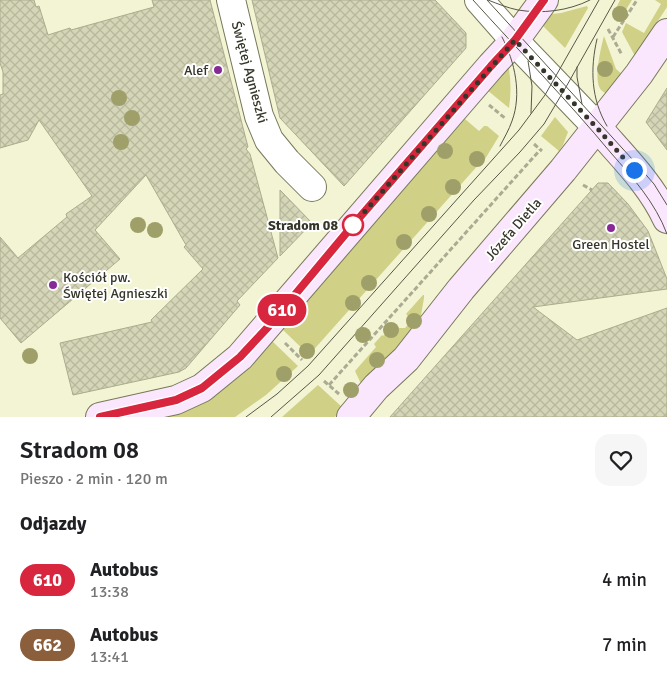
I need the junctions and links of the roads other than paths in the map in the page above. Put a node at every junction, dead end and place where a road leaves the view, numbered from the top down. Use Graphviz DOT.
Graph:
graph roads {
  1 [pos="231,0"];
  2 [pos="480,0"];
  3 [pos="544,0"];
  4 [pos="667,34"];
  5 [pos="515,40"];
  6 [pos="597,128"];
  7 [pos="312,188"];
  8 [pos="667,220"];
  9 [pos="100,417"];
  10 [pos="351,417"];
  1 -- 7 [label="street, Świętej Agnieszki"];
  2 -- 5 [label="street"];
  3 -- 5 [label="street"];
  4 -- 6 [label="street, Józefa Dietla"];
  5 -- 6 [label="street"];
  5 -- 9 [label="street"];
  6 -- 8 [label="street"];
  6 -- 10 [label="street, Józefa Dietla"];
}
